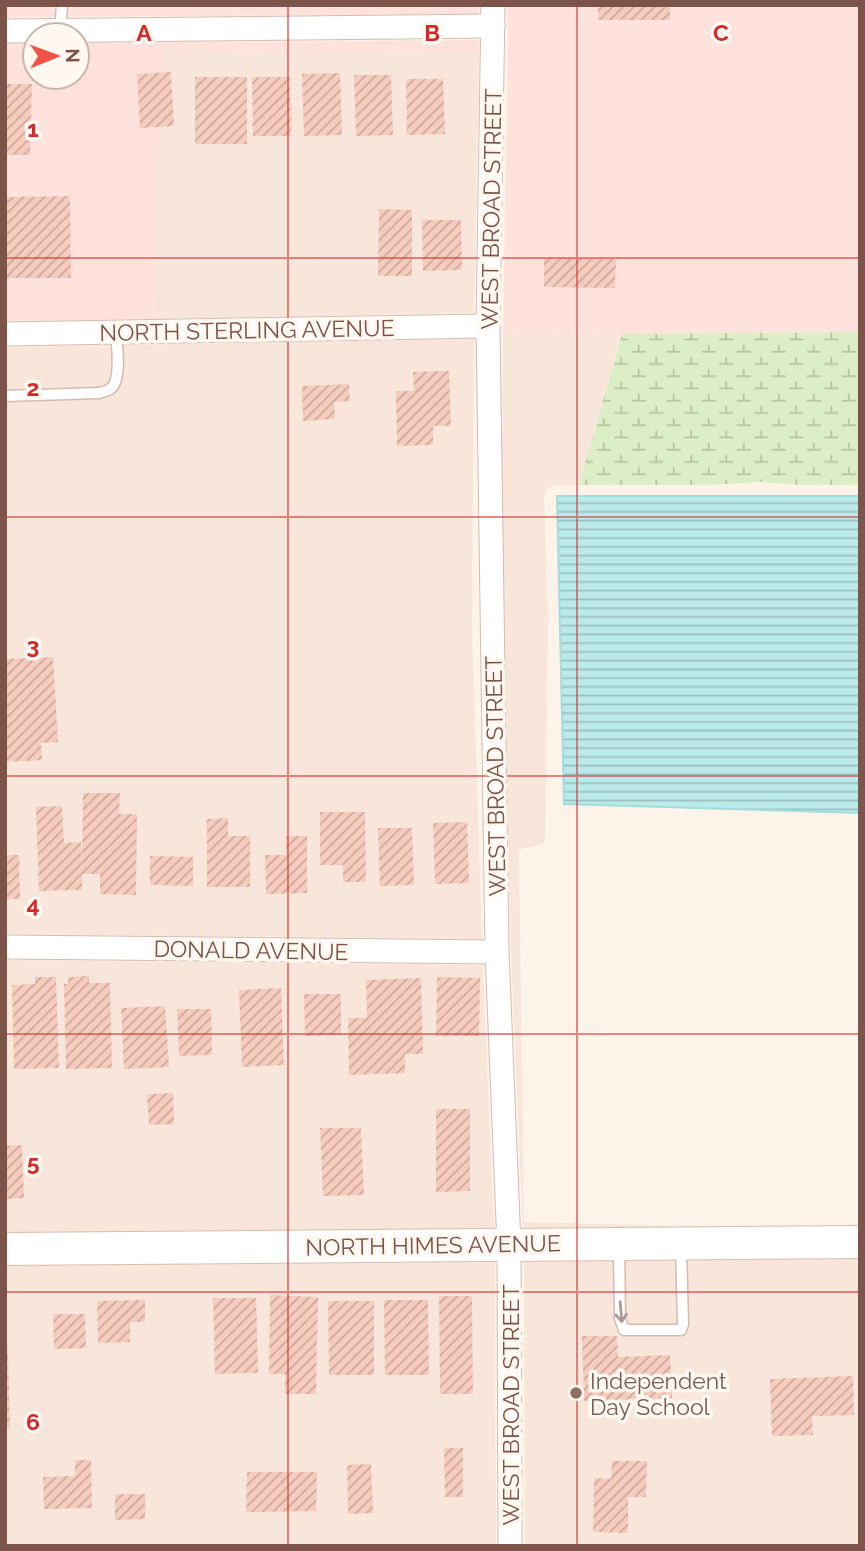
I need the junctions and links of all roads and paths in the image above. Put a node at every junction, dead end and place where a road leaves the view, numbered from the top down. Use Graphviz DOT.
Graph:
graph roads {
  1 [pos="494,16"];
  2 [pos="91,29"];
  3 [pos="488,326"];
  4 [pos="116,332"];
  5 [pos="5,334"];
  6 [pos="5,396"];
  7 [pos="5,947"];
  8 [pos="497,952"];
  9 [pos="860,1241"];
  10 [pos="681,1243"];
  11 [pos="619,1244"];
  12 [pos="509,1245"];
  13 [pos="5,1249"];
  14 [pos="510,1546"];
  1 -- 2 [label="street"];
  1 -- 3 [label="street, WEST BROAD STREET"];
  3 -- 4 [label="street, NORTH STERLING AVENUE"];
  3 -- 8 [label="street, WEST BROAD STREET"];
  4 -- 5 [label="street, NORTH STERLING AVENUE"];
  4 -- 6 [label="lane"];
  7 -- 8 [label="street, DONALD AVENUE"];
  8 -- 12 [label="street, WEST BROAD STREET"];
  9 -- 10 [label="street, NORTH HIMES AVENUE"];
  10 -- 11 [label="street, NORTH HIMES AVENUE"];
  11 -- 10 [label="lane, one-way"];
  11 -- 12 [label="street, NORTH HIMES AVENUE"];
  12 -- 13 [label="street, NORTH HIMES AVENUE"];
  12 -- 14 [label="street, WEST BROAD STREET"];
}
